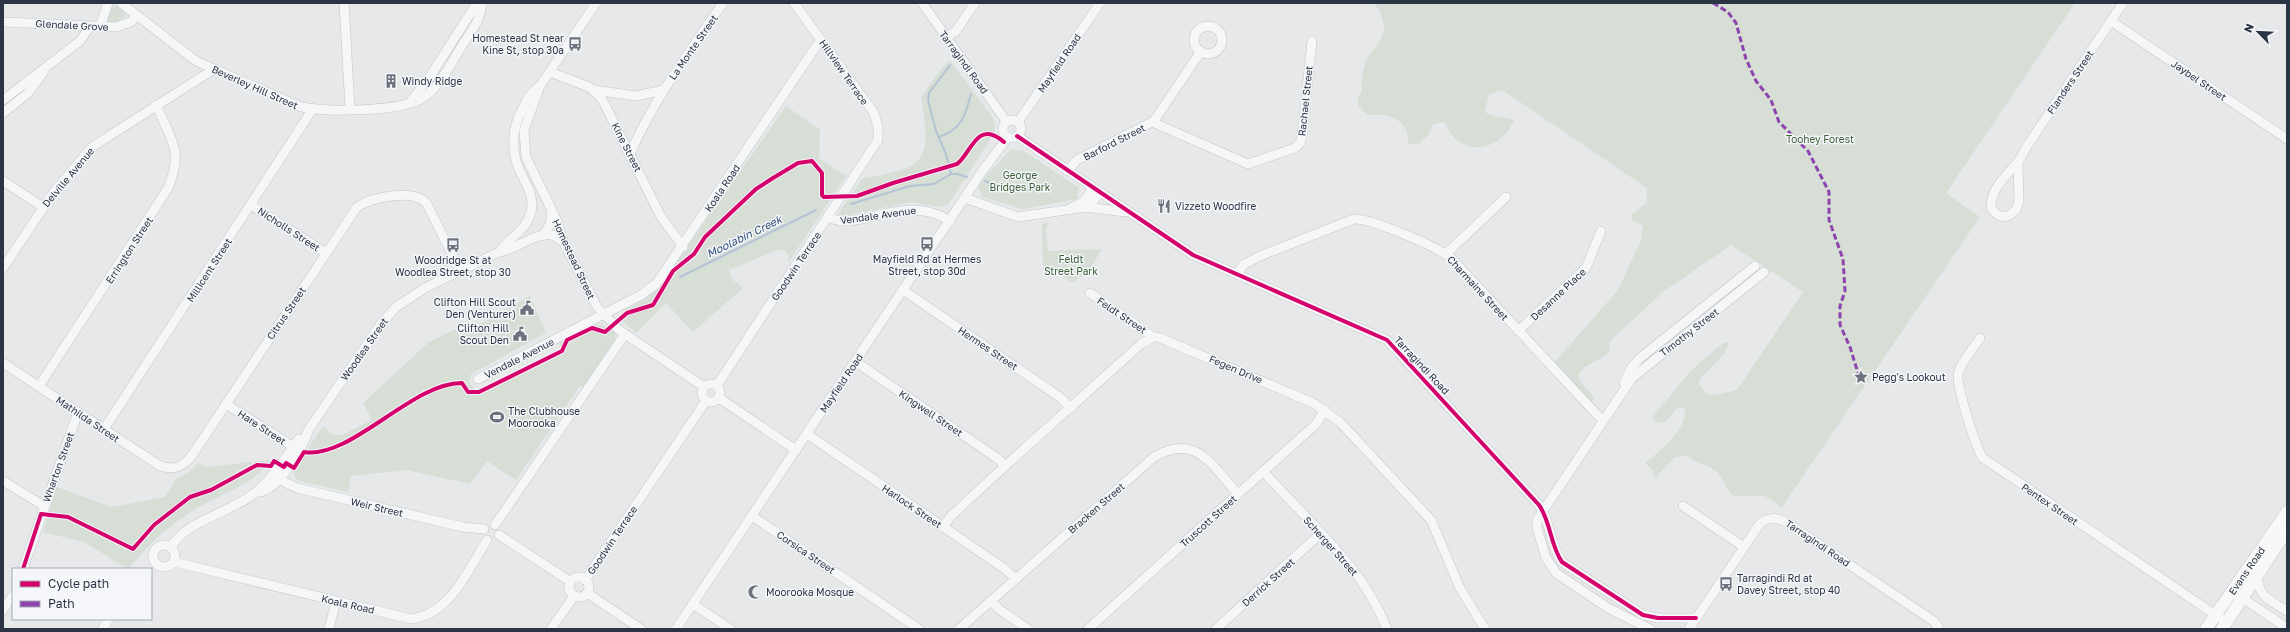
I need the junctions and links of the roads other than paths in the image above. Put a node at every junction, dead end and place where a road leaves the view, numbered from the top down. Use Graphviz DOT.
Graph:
graph roads {
  1 [pos="108,3"];
  2 [pos="120,3"];
  3 [pos="344,3"];
  4 [pos="477,3"];
  5 [pos="481,3"];
  6 [pos="596,3"];
  7 [pos="723,3"];
  8 [pos="794,3"];
  9 [pos="922,3"];
  10 [pos="975,3"];
  11 [pos="1100,3"];
  12 [pos="2123,3"];
  13 [pos="136,16"];
  14 [pos="2111,21"];
  15 [pos="3,22"];
  16 [pos="90,27"];
  17 [pos="100,27"];
  18 [pos="947,37"];
  19 [pos="823,41"];
  20 [pos="1312,41"];
  21 [pos="1201,51"];
  22 [pos="214,69"];
  23 [pos="45,70"];
  24 [pos="550,72"];
  25 [pos="540,86"];
  26 [pos="594,90"];
  27 [pos="663,90"];
  28 [pos="3,100"];
  29 [pos="410,102"];
  30 [pos="156,105"];
  31 [pos="350,109"];
  32 [pos="312,110"];
  33 [pos="3,113"];
  34 [pos="1006,121"];
  35 [pos="1018,122"];
  36 [pos="1152,122"];
  37 [pos="1017,136"];
  38 [pos="1008,137"];
  39 [pos="2287,139"];
  40 [pos="875,146"];
  41 [pos="630,154"];
  42 [pos="2018,162"];
  43 [pos="1067,171"];
  44 [pos="3,181"];
  45 [pos="1096,191"];
  46 [pos="1506,197"];
  47 [pos="965,198"];
  48 [pos="251,205"];
  49 [pos="43,207"];
  50 [pos="1086,207"];
  51 [pos="1070,209"];
  52 [pos="552,212"];
  53 [pos="1129,212"];
  54 [pos="829,217"];
  55 [pos="529,219"];
  56 [pos="950,221"];
  57 [pos="1601,231"];
  58 [pos="544,235"];
  59 [pos="564,243"];
  60 [pos="683,247"];
  61 [pos="499,252"];
  62 [pos="326,253"];
  63 [pos="1446,254"];
  64 [pos="1755,266"];
  65 [pos="3,268"];
  66 [pos="460,270"];
  67 [pos="1764,272"];
  68 [pos="1237,274"];
  69 [pos="903,290"];
  70 [pos="1090,293"];
  71 [pos="603,315"];
  72 [pos="1518,331"];
  73 [pos="625,334"];
  74 [pos="1152,337"];
  75 [pos="1980,338"];
  76 [pos="856,362"];
  77 [pos="3,363"];
  78 [pos="478,379"];
  79 [pos="717,385"];
  80 [pos="39,386"];
  81 [pos="704,387"];
  82 [pos="1618,396"];
  83 [pos="719,398"];
  84 [pos="706,401"];
  85 [pos="226,404"];
  86 [pos="1071,408"];
  87 [pos="1325,410"];
  88 [pos="78,412"];
  89 [pos="1602,420"];
  90 [pos="104,430"];
  91 [pos="807,434"];
  92 [pos="296,448"];
  93 [pos="796,450"];
  94 [pos="1005,466"];
  95 [pos="175,468"];
  96 [pos="1263,471"];
  97 [pos="275,478"];
  98 [pos="3,481"];
  99 [pos="1238,494"];
  100 [pos="44,506"];
  101 [pos="1683,506"];
  102 [pos="1543,512"];
  103 [pos="2287,512"];
  104 [pos="752,516"];
  105 [pos="495,525"];
  106 [pos="943,526"];
  107 [pos="484,529"];
  108 [pos="2287,530"];
  109 [pos="1320,534"];
  110 [pos="499,535"];
  111 [pos="487,540"];
  112 [pos="171,547"];
  113 [pos="1744,547"];
  114 [pos="174,562"];
  115 [pos="152,566"];
  116 [pos="24,568"];
  117 [pos="2257,576"];
  118 [pos="1016,579"];
  119 [pos="585,580"];
  120 [pos="571,582"];
  121 [pos="2232,591"];
  122 [pos="587,593"];
  123 [pos="12,596"];
  124 [pos="574,596"];
  125 [pos="2243,598"];
  126 [pos="336,601"];
  127 [pos="991,601"];
  128 [pos="693,604"];
  129 [pos="3,610"];
  130 [pos="1634,610"];
  131 [pos="2287,612"];
  132 [pos="2215,615"];
  133 [pos="1696,618"];
  134 [pos="1664,619"];
  135 [pos="107,620"];
  136 [pos="2224,626"];
  137 [pos="2287,628"];
  138 [pos="102,629"];
  139 [pos="329,629"];
  140 [pos="552,629"];
  141 [pos="641,629"];
  142 [pos="676,629"];
  143 [pos="730,629"];
  144 [pos="919,629"];
  145 [pos="959,629"];
  146 [pos="1028,629"];
  147 [pos="1088,629"];
  148 [pos="1216,629"];
  149 [pos="1386,629"];
  150 [pos="1485,629"];
  151 [pos="1650,629"];
  152 [pos="1656,629"];
  153 [pos="1689,629"];
  154 [pos="1939,629"];
  155 [pos="2206,629"];
  1 -- 17 [label="street"];
  2 -- 13 [label="street, Beverley Hill Street"];
  3 -- 31 [label="street"];
  4 -- 29 [label="street"];
  5 -- 29 [label="street, Beverley Hill Street"];
  6 -- 24 [label="street, Homestead Street"];
  7 -- 27 [label="street, La Monte Street"];
  8 -- 19 [label="street, Hillview Terrace"];
  9 -- 18 [label="street, Tarragindi Road"];
  10 -- 18 [label="street"];
  11 -- 35 [label="street, Mayfield Road"];
  12 -- 14 [label="street, Flanders Street"];
  13 -- 17 [label="street, Glendale Grove"];
  13 -- 22 [label="street, Beverley Hill Street"];
  14 -- 39 [label="street, Jaybel Street"];
  14 -- 42 [label="street, Flanders Street"];
  15 -- 16 [label="street, Glendale Grove"];
  16 -- 17 [label="street, Glendale Grove"];
  16 -- 23 [label="street"];
  18 -- 34 [label="street, Tarragindi Road"];
  19 -- 40 [label="street, Hillview Terrace"];
  19 -- 60 [label="street, Koala Road"];
  20 -- 36 [label="street, Rachael Street"];
  21 -- 36 [label="street, Barford Street"];
  22 -- 30 [label="street, Delville Avenue"];
  22 -- 32 [label="street, Beverley Hill Street"];
  23 -- 28 [label="street"];
  23 -- 33 [label="street"];
  24 -- 25 [label="street, Homestead Street"];
  24 -- 26 [label="street"];
  25 -- 52 [label="street, Homestead Street"];
  25 -- 55 [label="street, Homestead Street"];
  26 -- 27 [label="street, La Monte Street"];
  26 -- 41 [label="street, Kine Street"];
  27 -- 41 [label="street, La Monte Street"];
  29 -- 31 [label="street, Beverley Hill Street"];
  30 -- 49 [label="street, Delville Avenue"];
  30 -- 80 [label="street, Errington Street"];
  31 -- 32 [label="street, Beverley Hill Street"];
  32 -- 48 [label="street, Millicent Street"];
  34 -- 35 [label="street"];
  34 -- 38 [label="street"];
  35 -- 37 [label="street"];
  36 -- 43 [label="street, Barford Street"];
  37 -- 38 [label="street"];
  37 -- 43 [label="street, Tarragindi Road"];
  38 -- 47 [label="street, Mayfield Road"];
  40 -- 54 [label="street, Goodwin Terrace"];
  41 -- 60 [label="street, Kine Street"];
  42 -- 42 [label="street, Flanders Street"];
  43 -- 45 [label="street, Tarragindi Road"];
  44 -- 49 [label="street"];
  45 -- 50 [label="street"];
  45 -- 51 [label="street"];
  45 -- 53 [label="street, Tarragindi Road"];
  46 -- 63 [label="street"];
  47 -- 51 [label="street"];
  47 -- 56 [label="street, Mayfield Road"];
  48 -- 62 [label="street, Nicholls Street"];
  48 -- 90 [label="street, Millicent Street"];
  49 -- 65 [label="street, Delville Avenue"];
  50 -- 51 [label="street"];
  50 -- 53 [label="street"];
  52 -- 58 [label="street"];
  52 -- 59 [label="street, Homestead Street"];
  53 -- 68 [label="street, Tarragindi Road"];
  54 -- 56 [label="street, Vendale Avenue"];
  54 -- 79 [label="street, Goodwin Terrace"];
  55 -- 61 [label="street, Woodlea Street"];
  56 -- 69 [label="street, Mayfield Road"];
  57 -- 72 [label="street, Desanne Place"];
  58 -- 59 [label="street"];
  58 -- 61 [label="street, Woodlea Street"];
  59 -- 71 [label="street, Homestead Street"];
  60 -- 71 [label="street, Koala Road"];
  61 -- 66 [label="street, Woodlea Street"];
  62 -- 66 [label="street, Citrus Street"];
  62 -- 85 [label="street, Citrus Street"];
  63 -- 68 [label="street, Charmaine Street"];
  63 -- 72 [label="street, Charmaine Street"];
  64 -- 82 [label="street, Timothy Street"];
  66 -- 92 [label="street, Woodlea Street"];
  67 -- 82 [label="street, Timothy Street"];
  68 -- 102 [label="street, Tarragindi Road"];
  69 -- 76 [label="street, Mayfield Road"];
  69 -- 86 [label="street, Hermes Street"];
  70 -- 74 [label="street, Feldt Street"];
  71 -- 73 [label="street, Homestead Street"];
  71 -- 78 [label="street, Vendale Avenue"];
  72 -- 89 [label="street, Charmaine Street"];
  73 -- 81 [label="street, Homestead Street"];
  73 -- 105 [label="street"];
  74 -- 86 [label="street"];
  74 -- 87 [label="street, Fegen Drive"];
  75 -- 132 [label="street, Pentex Street"];
  76 -- 91 [label="street, Mayfield Road"];
  76 -- 94 [label="street, Kingwell Street"];
  77 -- 80 [label="street, Mathilda Street"];
  79 -- 81 [label="street"];
  79 -- 83 [label="street"];
  80 -- 88 [label="street, Mathilda Street"];
  81 -- 84 [label="street"];
  82 -- 89 [label="street, Timothy Street"];
  83 -- 84 [label="street"];
  83 -- 93 [label="street"];
  84 -- 119 [label="street, Goodwin Terrace"];
  85 -- 92 [label="street, Hare Street"];
  85 -- 95 [label="street, Citrus Street"];
  86 -- 94 [label="street"];
  87 -- 96 [label="street, Truscott Street"];
  87 -- 150 [label="street, Fegen Drive"];
  88 -- 90 [label="street, Mathilda Street"];
  88 -- 100 [label="street, Wharton Street"];
  89 -- 102 [label="street, Timothy Street"];
  90 -- 95 [label="street, Mathilda Street"];
  91 -- 93 [label="street, Mayfield Road"];
  91 -- 106 [label="street, Harlock Street"];
  92 -- 97 [label="street, Woodlea Street"];
  93 -- 104 [label="street, Mayfield Road"];
  94 -- 106 [label="street"];
  96 -- 99 [label="street, Truscott Street"];
  96 -- 109 [label="street, Scherger Street"];
  97 -- 107 [label="street, Weir Street"];
  97 -- 112 [label="street"];
  98 -- 100 [label="street"];
  99 -- 118 [label="street, Bracken Street"];
  99 -- 147 [label="street, Truscott Street"];
  100 -- 116 [label="street, Wharton Street"];
  101 -- 113 [label="street"];
  102 -- 130 [label="street, Tarragindi Road"];
  102 -- 151 [label="street, Tarragindi Road"];
  103 -- 121 [label="main road, Evans Road"];
  104 -- 128 [label="street, Mayfield Road"];
  104 -- 144 [label="street, Corsica Street"];
  105 -- 107 [label="street"];
  105 -- 110 [label="street"];
  106 -- 118 [label="street, Harlock Street"];
  107 -- 111 [label="street"];
  108 -- 117 [label="main road, Evans Road"];
  109 -- 148 [label="street, Derrick Street"];
  109 -- 149 [label="street, Scherger Street"];
  110 -- 111 [label="street"];
  110 -- 120 [label="street"];
  111 -- 126 [label="street, Koala Road"];
  112 -- 114 [label="street"];
  112 -- 115 [label="street"];
  113 -- 133 [label="street, Tarragindi Road"];
  113 -- 154 [label="street, Tarragindi Road"];
  114 -- 115 [label="street"];
  114 -- 126 [label="street, Koala Road"];
  117 -- 125 [label="main road, Evans Road"];
  117 -- 131 [label="street"];
  118 -- 127 [label="street, Bracken Street"];
  119 -- 120 [label="street"];
  119 -- 122 [label="street"];
  120 -- 124 [label="street"];
  121 -- 125 [label="street"];
  121 -- 132 [label="main road, Evans Road"];
  122 -- 124 [label="street"];
  122 -- 141 [label="street"];
  123 -- 129 [label="street"];
  124 -- 140 [label="street"];
  125 -- 136 [label="main road, Evans Road"];
  125 -- 137 [label="street"];
  126 -- 139 [label="street"];
  127 -- 145 [label="street, Bracken Street"];
  127 -- 146 [label="street"];
  128 -- 142 [label="street, Mayfield Road"];
  128 -- 143 [label="street"];
  130 -- 134 [label="street, Tarragindi Road"];
  130 -- 151 [label="street, Tarragindi Road"];
  132 -- 136 [label="street, Pentex Street"];
  132 -- 155 [label="main road, Evans Road"];
  133 -- 134 [label="street, Tarragindi Road"];
  133 -- 153 [label="street"];
  134 -- 152 [label="street"];
  135 -- 138 [label="street"];
}
